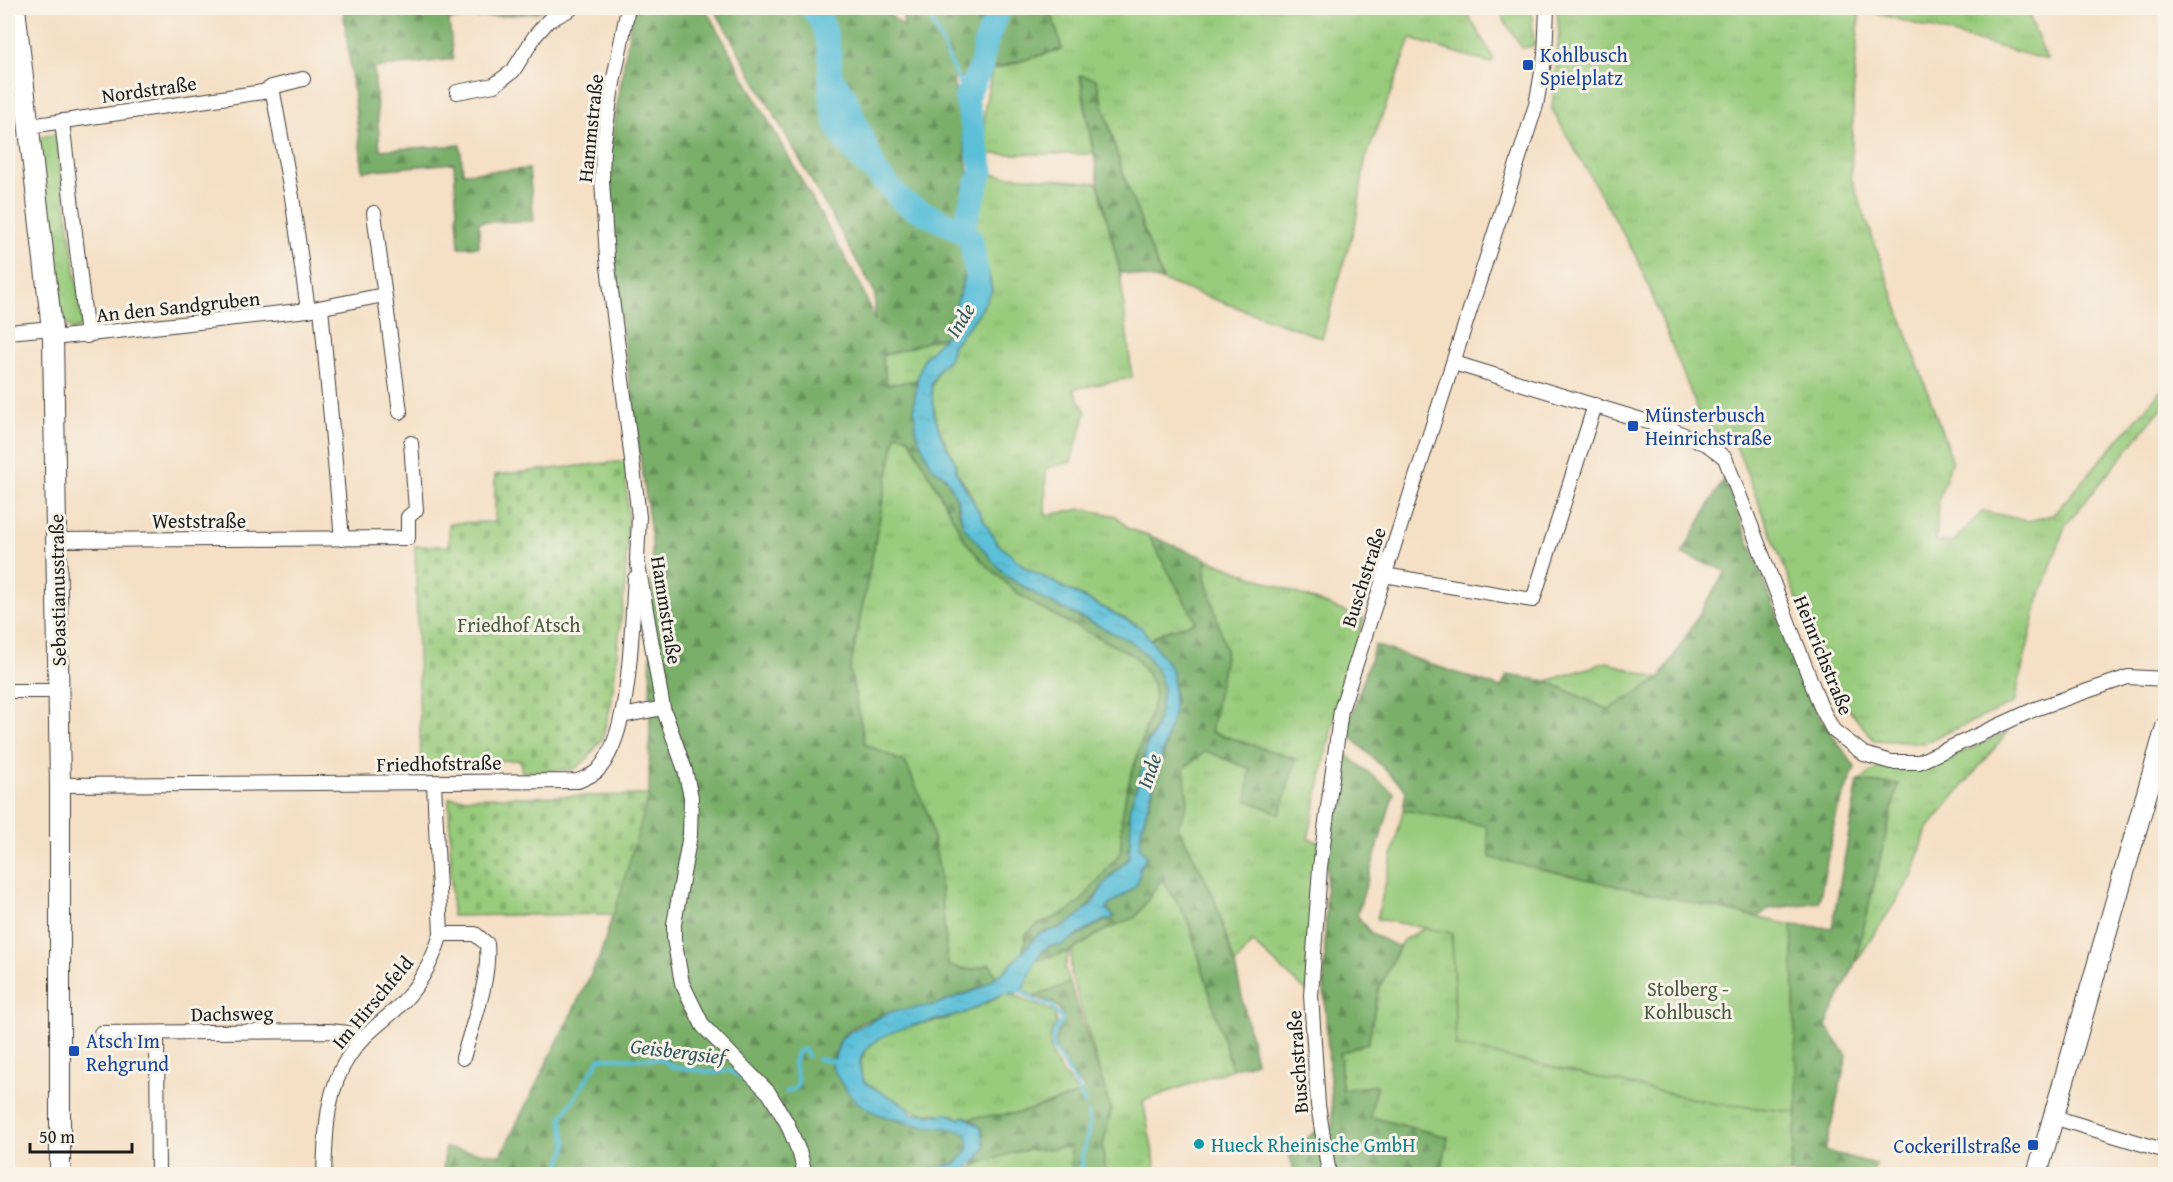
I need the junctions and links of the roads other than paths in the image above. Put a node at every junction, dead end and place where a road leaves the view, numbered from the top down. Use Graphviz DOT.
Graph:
graph roads {
  1 [pos="15,8"];
  2 [pos="572,8"];
  3 [pos="628,8"];
  4 [pos="1547,8"];
  5 [pos="303,79"];
  6 [pos="272,87"];
  7 [pos="458,92"];
  8 [pos="63,121"];
  9 [pos="30,126"];
  10 [pos="374,213"];
  11 [pos="384,295"];
  12 [pos="314,309"];
  13 [pos="8,332"];
  14 [pos="53,333"];
  15 [pos="87,336"];
  16 [pos="1454,363"];
  17 [pos="1596,405"];
  18 [pos="400,412"];
  19 [pos="411,443"];
  20 [pos="342,539"];
  21 [pos="56,540"];
  22 [pos="637,559"];
  23 [pos="1384,575"];
  24 [pos="2166,679"];
  25 [pos="8,691"];
  26 [pos="58,691"];
  27 [pos="663,708"];
  28 [pos="622,716"];
  29 [pos="2166,727"];
  30 [pos="434,783"];
  31 [pos="60,784"];
  32 [pos="441,934"];
  33 [pos="102,1033"];
  34 [pos="157,1034"];
  35 [pos="362,1039"];
  36 [pos="464,1058"];
  37 [pos="2053,1117"];
  38 [pos="2166,1151"];
  39 [pos="60,1174"];
  40 [pos="158,1174"];
  41 [pos="324,1174"];
  42 [pos="805,1174"];
  43 [pos="1329,1174"];
  44 [pos="2037,1174"];
  1 -- 9 [label="main road, Sebastianusstraße"];
  2 -- 7 [label="street"];
  3 -- 22 [label="street, Hammstraße"];
  4 -- 16 [label="street, Buschstraße"];
  5 -- 6 [label="street, Nordstraße"];
  6 -- 8 [label="street, Nordstraße"];
  6 -- 12 [label="street"];
  8 -- 9 [label="street, Nordstraße"];
  8 -- 15 [label="street"];
  9 -- 14 [label="main road, Sebastianusstraße"];
  10 -- 11 [label="street"];
  11 -- 12 [label="street, An den Sandgruben"];
  11 -- 18 [label="street"];
  12 -- 15 [label="street, An den Sandgruben"];
  12 -- 20 [label="street"];
  13 -- 14 [label="street, An den Sandgruben"];
  14 -- 15 [label="street, An den Sandgruben"];
  14 -- 21 [label="main road, Sebastianusstraße"];
  16 -- 17 [label="street, Heinrichstraße"];
  16 -- 23 [label="street, Buschstraße"];
  17 -- 23 [label="street"];
  17 -- 24 [label="street, Heinrichstraße"];
  19 -- 20 [label="street, Weststraße"];
  20 -- 21 [label="street, Weststraße"];
  21 -- 26 [label="main road, Sebastianusstraße"];
  22 -- 27 [label="street, Hammstraße"];
  22 -- 28 [label="street, Friedhofstraße"];
  23 -- 43 [label="street, Buschstraße"];
  25 -- 26 [label="street"];
  26 -- 31 [label="main road, Sebastianusstraße"];
  27 -- 28 [label="street"];
  27 -- 42 [label="street, Hammstraße"];
  28 -- 30 [label="street, Friedhofstraße"];
  29 -- 37 [label="main road"];
  30 -- 31 [label="street, Friedhofstraße"];
  30 -- 32 [label="street, Im Hirschfeld"];
  31 -- 39 [label="main road, Sebastianusstraße"];
  32 -- 35 [label="street, Im Hirschfeld"];
  32 -- 36 [label="street"];
  33 -- 34 [label="street, Dachsweg"];
  34 -- 35 [label="street, Dachsweg"];
  34 -- 40 [label="street"];
  35 -- 41 [label="street, Im Hirschfeld"];
  37 -- 38 [label="street"];
  37 -- 44 [label="main road"];
}
